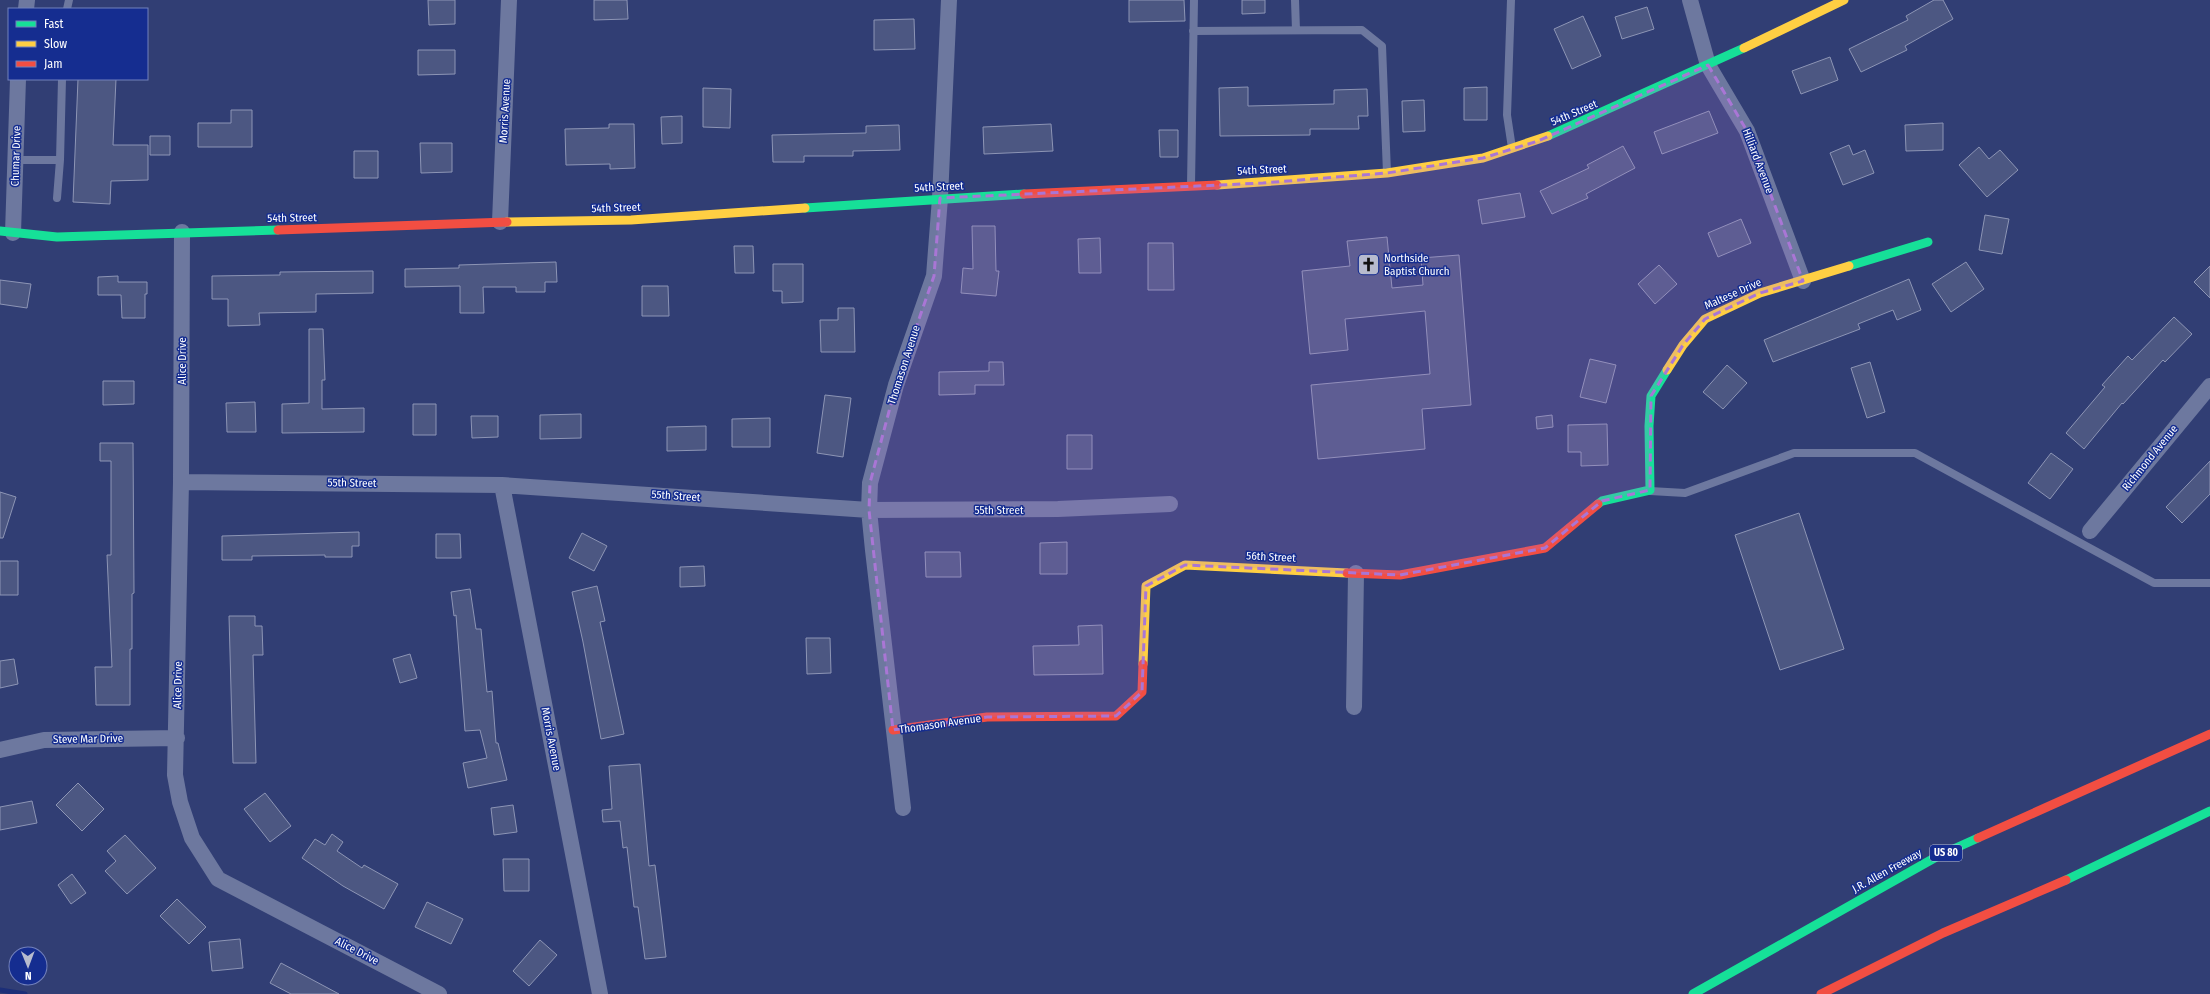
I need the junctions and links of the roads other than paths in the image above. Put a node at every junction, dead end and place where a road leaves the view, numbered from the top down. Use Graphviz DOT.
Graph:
graph roads {
  1 [pos="509,0"];
  2 [pos="949,0"];
  3 [pos="1194,0"];
  4 [pos="1295,0"];
  5 [pos="1511,0"];
  6 [pos="1690,0"];
  7 [pos="1844,0"];
  8 [pos="1296,30"];
  9 [pos="1193,31"];
  10 [pos="1708,65"];
  11 [pos="18,80"];
  12 [pos="62,80"];
  13 [pos="1512,149"];
  14 [pos="15,160"];
  15 [pos="60,160"];
  16 [pos="1387,173"];
  17 [pos="1191,185"];
  18 [pos="57,198"];
  19 [pos="940,198"];
  20 [pos="500,222"];
  21 [pos="7,232"];
  22 [pos="182,232"];
  23 [pos="1928,242"];
  24 [pos="1803,281"];
  25 [pos="2210,386"];
  26 [pos="181,482"];
  27 [pos="502,485"];
  28 [pos="1650,490"];
  29 [pos="1170,504"];
  30 [pos="869,510"];
  31 [pos="2090,531"];
  32 [pos="1356,573"];
  33 [pos="2210,582"];
  34 [pos="1354,707"];
  35 [pos="987,717"];
  36 [pos="894,730"];
  37 [pos="2210,734"];
  38 [pos="177,738"];
  39 [pos="0,750"];
  40 [pos="903,808"];
  41 [pos="2210,811"];
  42 [pos="439,994"];
  43 [pos="600,994"];
  44 [pos="1693,994"];
  45 [pos="1821,994"];
  1 -- 20 [label="street, Morris Avenue"];
  2 -- 19 [label="street, Thomason Avenue"];
  3 -- 9 [label="lane"];
  4 -- 8 [label="lane"];
  5 -- 13 [label="lane"];
  6 -- 10 [label="street, Hilliard Avenue"];
  7 -- 10 [label="main road, 54th Street"];
  8 -- 9 [label="lane"];
  8 -- 16 [label="lane"];
  9 -- 17 [label="lane"];
  10 -- 13 [label="main road, 54th Street"];
  10 -- 24 [label="street, Hilliard Avenue"];
  11 -- 14 [label="street, Chumar Drive"];
  12 -- 15 [label="lane"];
  13 -- 16 [label="main road, 54th Street"];
  14 -- 15 [label="lane"];
  14 -- 21 [label="street, Chumar Drive"];
  15 -- 18 [label="lane"];
  16 -- 17 [label="main road, 54th Street"];
  17 -- 19 [label="main road, 54th Street"];
  19 -- 20 [label="main road, 54th Street"];
  19 -- 30 [label="street, Thomason Avenue"];
  20 -- 22 [label="main road, 54th Street"];
  21 -- 22 [label="main road, 54th Street"];
  22 -- 26 [label="street, Alice Drive"];
  23 -- 24 [label="main road, Maltese Drive"];
  24 -- 28 [label="main road, Maltese Drive"];
  25 -- 31 [label="street, Richmond Avenue"];
  26 -- 27 [label="street, 55th Street"];
  26 -- 38 [label="street, Alice Drive"];
  27 -- 30 [label="street, 55th Street"];
  27 -- 43 [label="street, Morris Avenue"];
  28 -- 32 [label="main road, 56th Street"];
  28 -- 33 [label="lane"];
  29 -- 30 [label="street, 55th Street"];
  30 -- 36 [label="street, Thomason Avenue"];
  32 -- 34 [label="street"];
  32 -- 35 [label="main road, 56th Street"];
  35 -- 36 [label="main road, Thomason Avenue"];
  36 -- 40 [label="street, Thomason Avenue"];
  37 -- 44 [label="main road, J.R. Allen Freeway / US 80"];
  38 -- 39 [label="street, Steve Mar Drive"];
  38 -- 42 [label="street, Alice Drive"];
  41 -- 45 [label="main road"];
}
